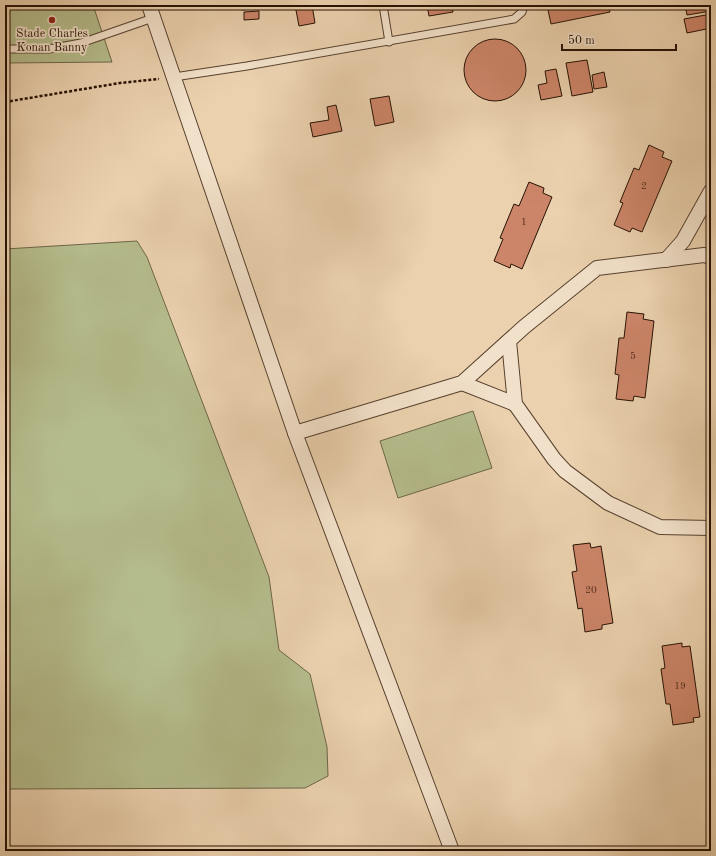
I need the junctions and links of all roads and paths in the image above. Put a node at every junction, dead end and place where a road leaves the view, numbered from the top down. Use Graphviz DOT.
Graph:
graph roads {
  1 [pos="382,5"];
  2 [pos="524,5"];
  3 [pos="151,11"];
  4 [pos="389,42"];
  5 [pos="5,49"];
  6 [pos="174,77"];
  7 [pos="5,102"];
  8 [pos="711,191"];
  9 [pos="711,257"];
  10 [pos="666,260"];
  11 [pos="509,341"];
  12 [pos="462,383"];
  13 [pos="515,404"];
  14 [pos="295,433"];
  15 [pos="711,528"];
  16 [pos="452,851"];
  1 -- 4 [label="lane"];
  2 -- 4 [label="lane"];
  3 -- 5 [label="lane"];
  3 -- 6 [label="street"];
  4 -- 6 [label="lane"];
  6 -- 7 [label="path"];
  6 -- 14 [label="street"];
  8 -- 10 [label="street"];
  9 -- 10 [label="street"];
  10 -- 11 [label="street"];
  11 -- 12 [label="street"];
  11 -- 13 [label="street"];
  12 -- 13 [label="street"];
  12 -- 14 [label="street"];
  13 -- 15 [label="street"];
  14 -- 16 [label="street"];
}
